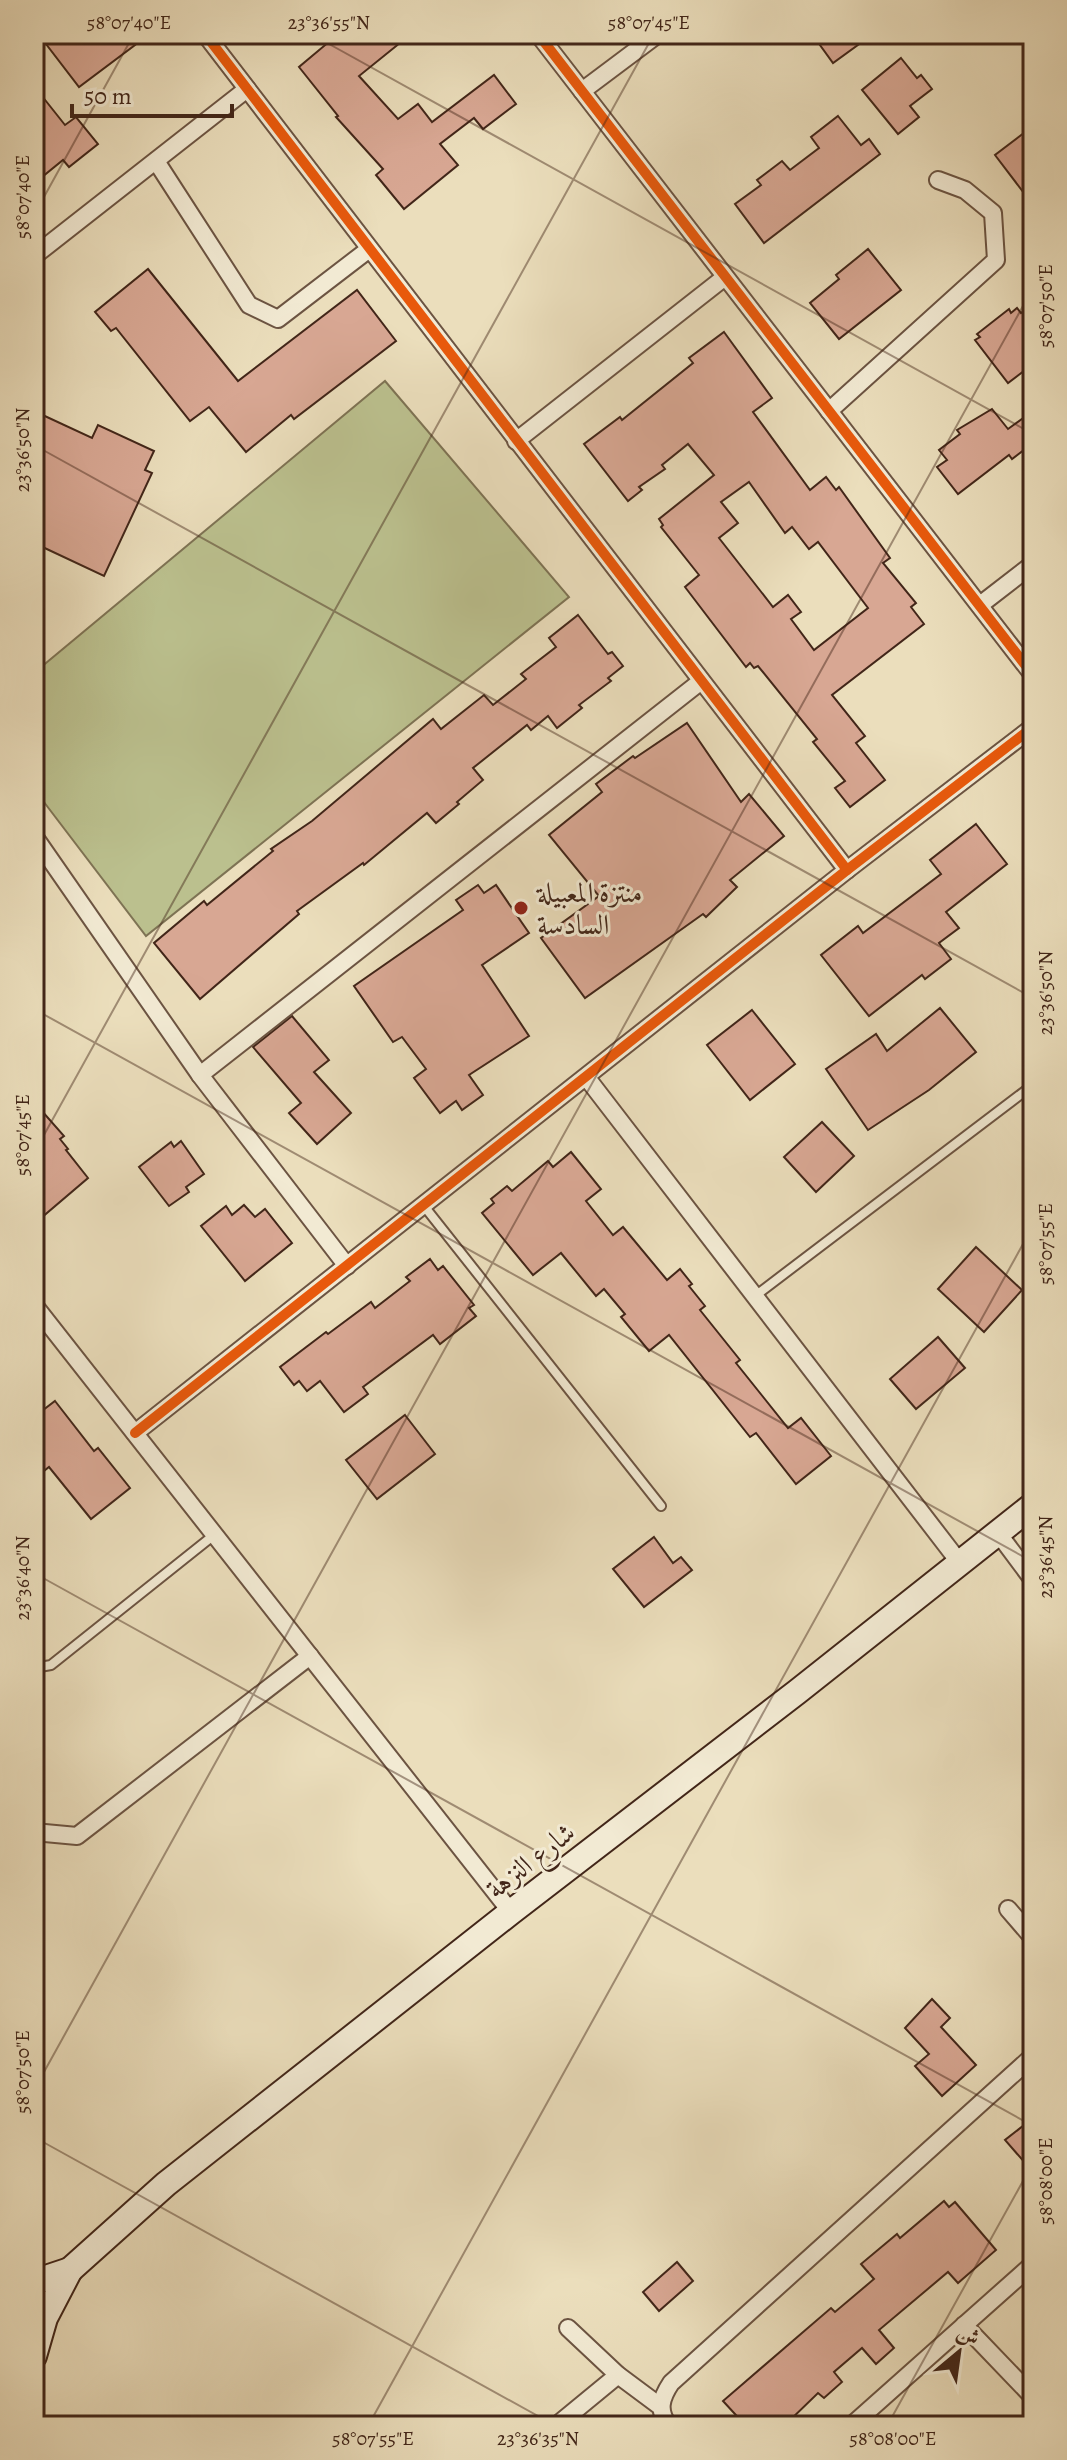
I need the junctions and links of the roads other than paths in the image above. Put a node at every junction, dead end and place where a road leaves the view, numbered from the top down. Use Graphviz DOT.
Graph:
graph roads {
  1 [pos="205,34"];
  2 [pos="538,34"];
  3 [pos="658,34"];
  4 [pos="247,89"];
  5 [pos="582,91"];
  6 [pos="156,161"];
  7 [pos="938,180"];
  8 [pos="368,250"];
  9 [pos="34,256"];
  10 [pos="725,277"];
  11 [pos="829,411"];
  12 [pos="516,441"];
  13 [pos="1033,564"];
  14 [pos="980,605"];
  15 [pos="1033,675"];
  16 [pos="700,682"];
  17 [pos="1033,727"];
  18 [pos="34,836"];
  19 [pos="847,870"];
  20 [pos="200,1075"];
  21 [pos="587,1078"];
  22 [pos="1033,1085"];
  23 [pos="424,1206"];
  24 [pos="347,1266"];
  25 [pos="755,1296"];
  26 [pos="34,1305"];
  27 [pos="135,1433"];
  28 [pos="1033,1505"];
  29 [pos="661,1506"];
  30 [pos="998,1533"];
  31 [pos="214,1534"];
  32 [pos="960,1563"];
  33 [pos="1033,1580"];
  34 [pos="310,1656"];
  35 [pos="34,1668"];
  36 [pos="34,1832"];
  37 [pos="1008,1909"];
  38 [pos="511,1912"];
  39 [pos="1033,1938"];
  40 [pos="1033,2056"];
  41 [pos="1033,2264"];
  42 [pos="70,2270"];
  43 [pos="34,2282"];
  44 [pos="964,2325"];
  45 [pos="568,2328"];
  46 [pos="34,2356"];
  47 [pos="618,2375"];
  48 [pos="1033,2397"];
  49 [pos="661,2407"];
  50 [pos="556,2426"];
  51 [pos="669,2426"];
  52 [pos="851,2426"];
  1 -- 4 [label="street"];
  2 -- 5 [label="street"];
  3 -- 5 [label="street"];
  4 -- 6 [label="street"];
  4 -- 8 [label="street"];
  5 -- 10 [label="street"];
  6 -- 8 [label="street"];
  6 -- 9 [label="street"];
  7 -- 11 [label="street"];
  8 -- 12 [label="street"];
  10 -- 11 [label="street"];
  10 -- 12 [label="street"];
  11 -- 14 [label="street"];
  12 -- 16 [label="street"];
  13 -- 14 [label="street"];
  14 -- 15 [label="street"];
  16 -- 19 [label="street"];
  16 -- 20 [label="street"];
  17 -- 19 [label="street"];
  18 -- 20 [label="street"];
  19 -- 21 [label="street"];
  20 -- 24 [label="street"];
  21 -- 23 [label="street"];
  21 -- 25 [label="street"];
  22 -- 25 [label="lane"];
  23 -- 24 [label="street"];
  23 -- 29 [label="lane"];
  24 -- 27 [label="street"];
  25 -- 32 [label="street"];
  26 -- 27 [label="street"];
  27 -- 31 [label="street"];
  28 -- 30 [label="main road, شارع النزهة"];
  30 -- 32 [label="main road, شارع النزهة"];
  30 -- 33 [label="street"];
  31 -- 34 [label="street"];
  31 -- 35 [label="lane"];
  32 -- 38 [label="main road, شارع النزهة"];
  34 -- 36 [label="street"];
  34 -- 38 [label="street"];
  37 -- 39 [label="street"];
  38 -- 42 [label="main road, شارع النزهة"];
  40 -- 49 [label="street"];
  41 -- 44 [label="street"];
  42 -- 43 [label="main road, شارع النزهة"];
  42 -- 46 [label="main road, شارع النزهة"];
  44 -- 48 [label="street"];
  44 -- 52 [label="street"];
  45 -- 47 [label="street"];
  47 -- 49 [label="street"];
  47 -- 50 [label="street"];
  49 -- 51 [label="street"];
}
